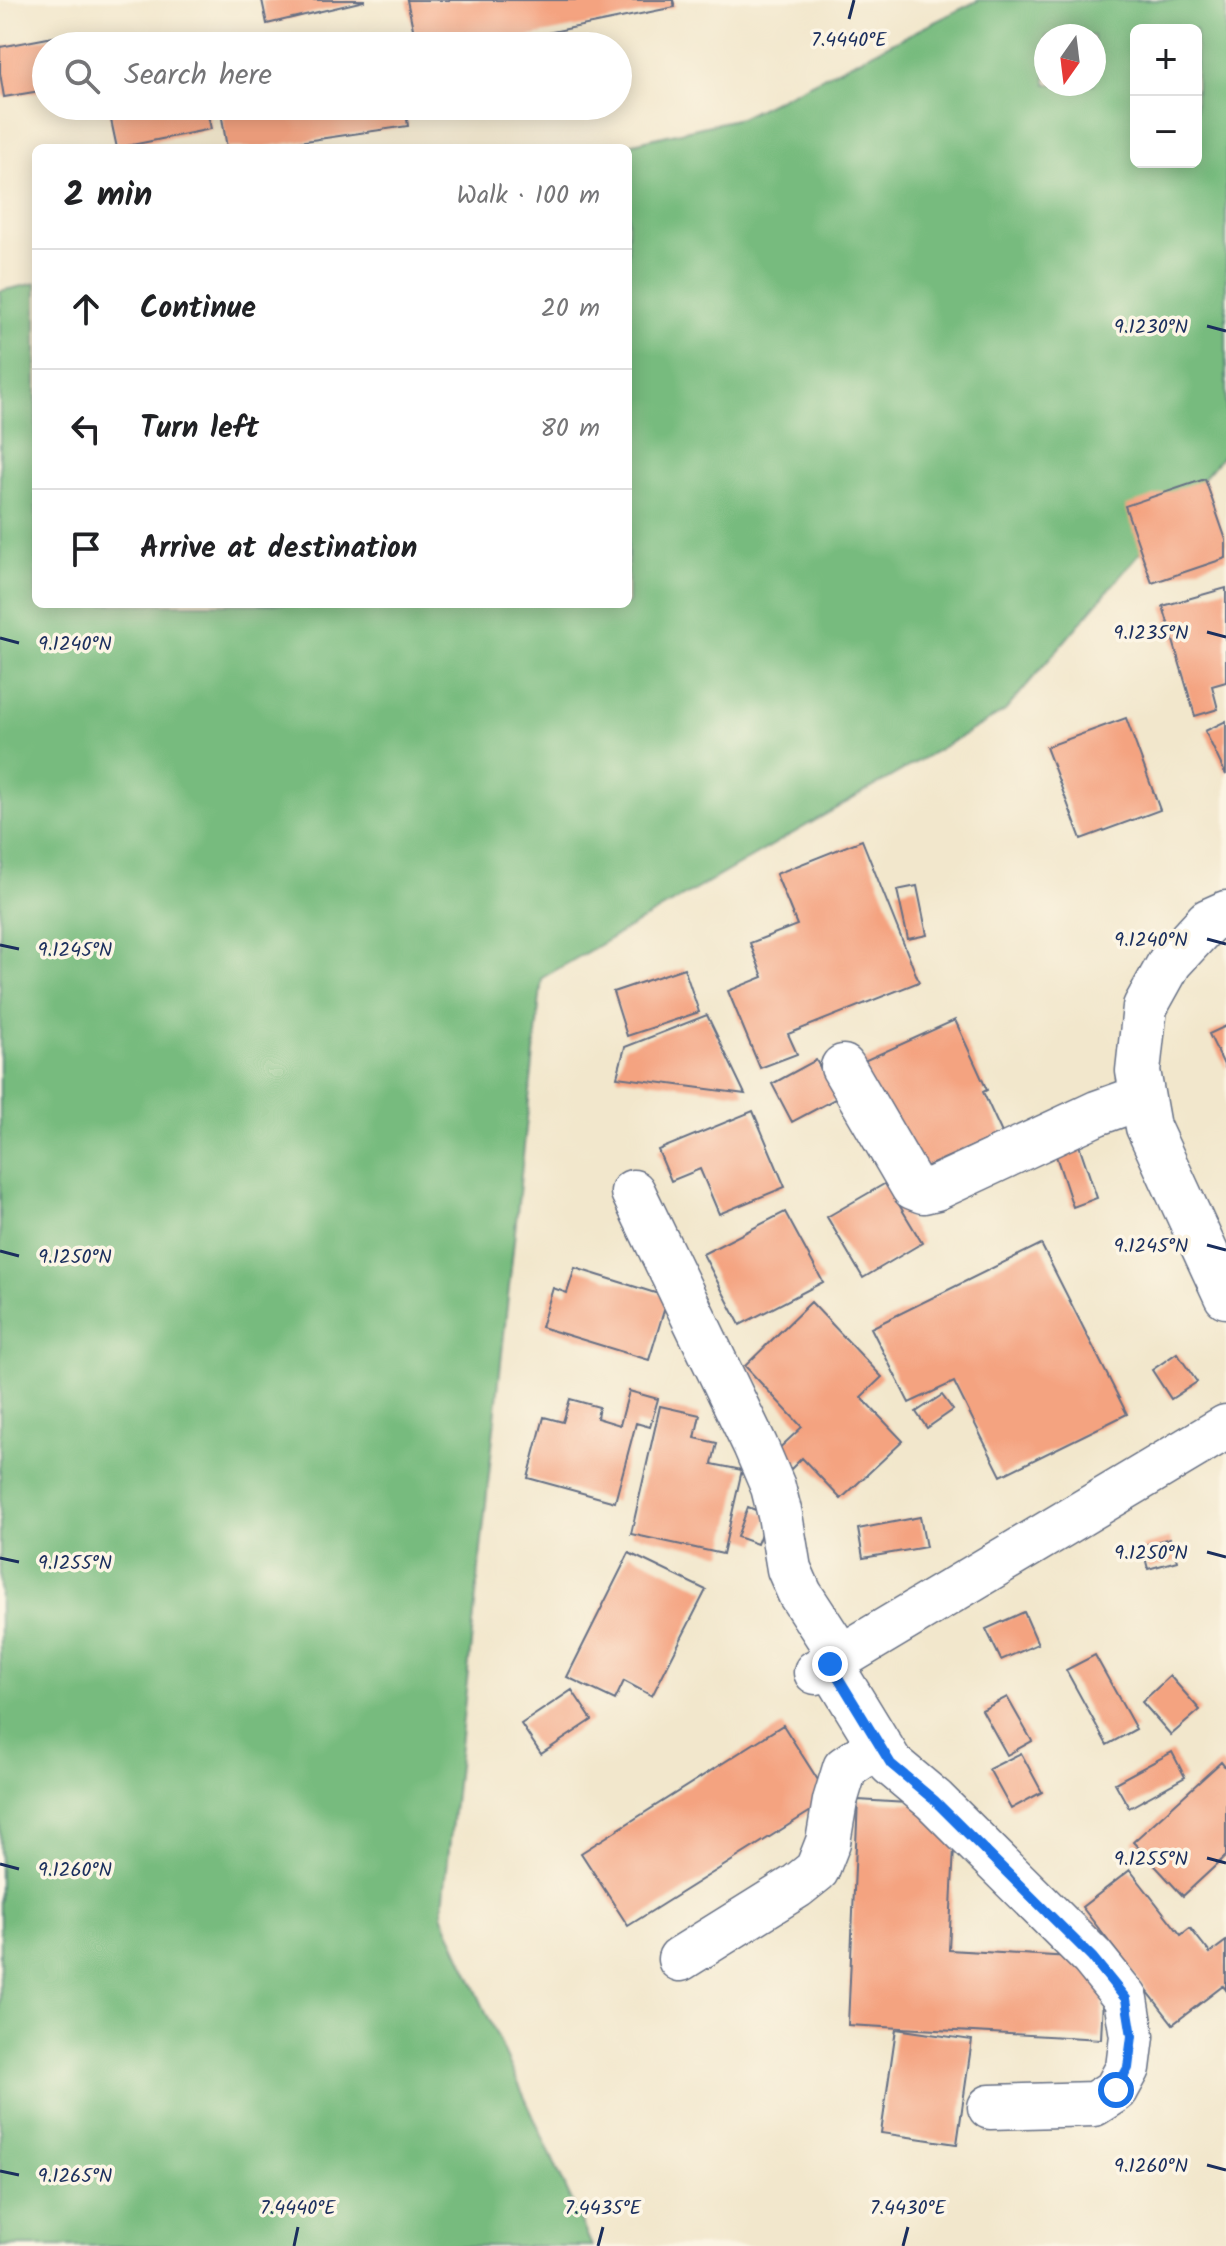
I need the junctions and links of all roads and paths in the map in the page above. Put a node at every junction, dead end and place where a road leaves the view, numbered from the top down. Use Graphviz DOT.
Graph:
graph roads {
  1 [pos="1226,913"];
  2 [pos="843,1067"];
  3 [pos="1142,1097"];
  4 [pos="633,1192"];
  5 [pos="1226,1296"];
  6 [pos="1226,1427"];
  7 [pos="828,1665"];
  8 [pos="879,1745"];
  9 [pos="680,1959"];
  10 [pos="990,2107"];
  1 -- 3 [label="street"];
  2 -- 3 [label="street"];
  3 -- 5 [label="street"];
  4 -- 7 [label="street"];
  6 -- 7 [label="street"];
  7 -- 8 [label="street"];
  8 -- 9 [label="street"];
  8 -- 10 [label="street"];
}
